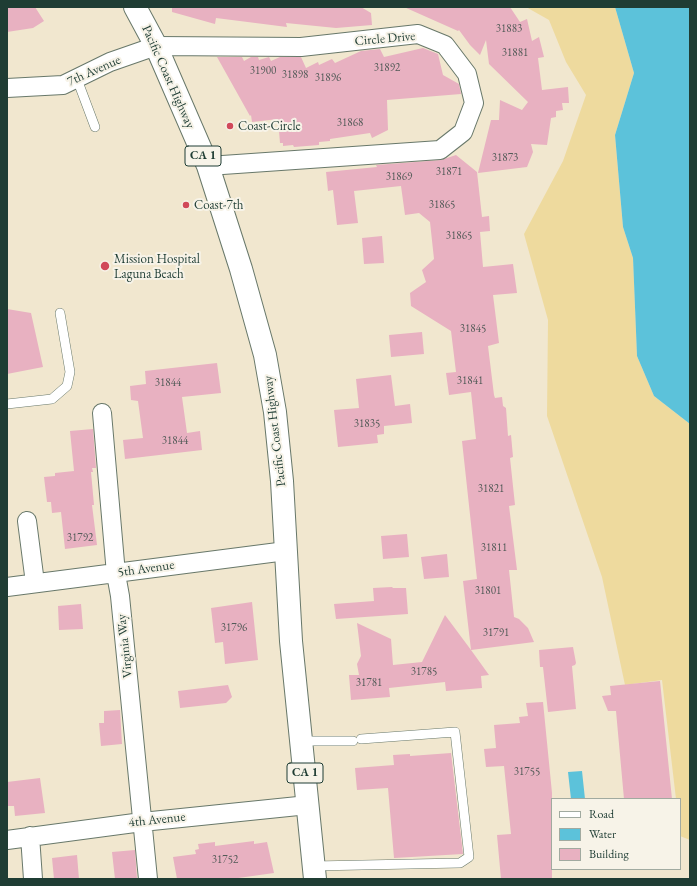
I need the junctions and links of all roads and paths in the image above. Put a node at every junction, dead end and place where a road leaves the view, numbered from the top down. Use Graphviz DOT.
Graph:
graph roads {
  1 [pos="135,7"];
  2 [pos="156,46"];
  3 [pos="77,79"];
  4 [pos="7,88"];
  5 [pos="95,127"];
  6 [pos="208,166"];
  7 [pos="60,313"];
  8 [pos="7,404"];
  9 [pos="102,413"];
  10 [pos="27,521"];
  11 [pos="286,551"];
  12 [pos="116,574"];
  13 [pos="35,583"];
  14 [pos="7,586"];
  15 [pos="302,742"];
  16 [pos="308,805"];
  17 [pos="142,822"];
  18 [pos="30,836"];
  19 [pos="7,840"];
  20 [pos="314,873"];
  21 [pos="34,879"];
  22 [pos="148,879"];
  1 -- 2 [label="highway, Pacific Coast Highway / CA 1"];
  2 -- 3 [label="street, 7th Avenue"];
  2 -- 6 [label="highway, Pacific Coast Highway / CA 1"];
  2 -- 6 [label="street, Circle Drive"];
  3 -- 4 [label="street, 7th Avenue"];
  3 -- 5 [label="lane"];
  6 -- 11 [label="highway, Pacific Coast Highway / CA 1"];
  7 -- 8 [label="lane"];
  9 -- 12 [label="street, Virginia Way"];
  10 -- 13 [label="street"];
  11 -- 12 [label="street, 5th Avenue"];
  11 -- 15 [label="highway, Pacific Coast Highway / CA 1"];
  12 -- 13 [label="street, 5th Avenue"];
  12 -- 17 [label="street, Virginia Way"];
  13 -- 14 [label="street, 5th Avenue"];
  15 -- 16 [label="highway, Pacific Coast Highway / CA 1"];
  15 -- 20 [label="lane"];
  16 -- 17 [label="street, 4th Avenue"];
  16 -- 20 [label="highway, Pacific Coast Highway / CA 1"];
  17 -- 18 [label="street, 4th Avenue"];
  17 -- 22 [label="street, Virginia Way"];
  18 -- 19 [label="street, 4th Avenue"];
  18 -- 21 [label="street"];
}
